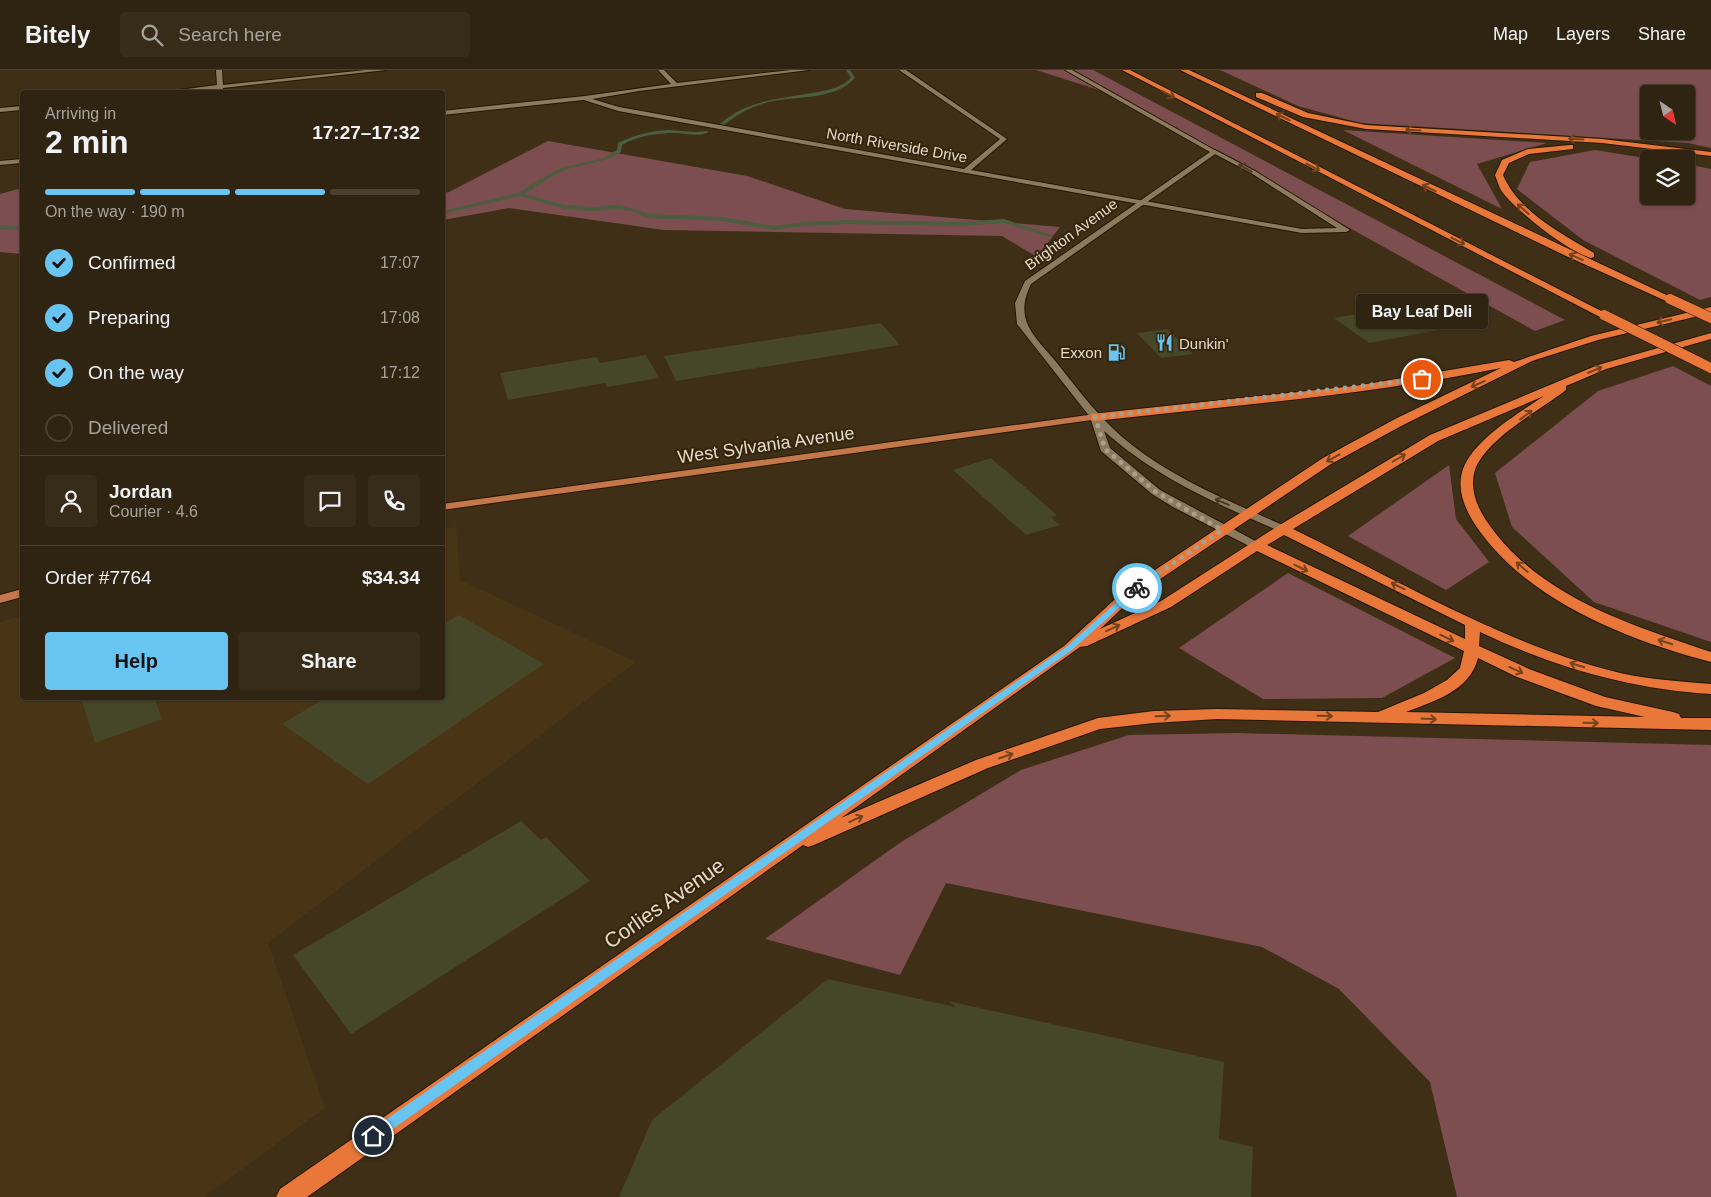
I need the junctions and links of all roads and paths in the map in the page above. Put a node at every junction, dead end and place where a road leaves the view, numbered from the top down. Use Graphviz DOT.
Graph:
graph roads {
  1 [pos="219,70"];
  2 [pos="383,70"];
  3 [pos="661,70"];
  4 [pos="806,70"];
  5 [pos="902,70"];
  6 [pos="1068,70"];
  7 [pos="1125,70"];
  8 [pos="1183,70"];
  9 [pos="1202,70"];
  10 [pos="676,85"];
  11 [pos="1235,85"];
  12 [pos="220,90"];
  13 [pos="1252,92"];
  14 [pos="584,98"];
  15 [pos="20,108"];
  16 [pos="0,110"];
  17 [pos="445,113"];
  18 [pos="1215,152"];
  19 [pos="1711,154"];
  20 [pos="20,161"];
  21 [pos="1711,161"];
  22 [pos="0,163"];
  23 [pos="965,171"];
  24 [pos="1142,202"];
  25 [pos="1652,291"];
  26 [pos="1711,310"];
  27 [pos="1711,318"];
  28 [pos="1711,336"];
  29 [pos="1528,359"];
  30 [pos="1711,368"];
  31 [pos="1576,378"];
  32 [pos="1095,417"];
  33 [pos="445,507"];
  34 [pos="1248,512"];
  35 [pos="1283,529"];
  36 [pos="1222,530"];
  37 [pos="1257,546"];
  38 [pos="20,594"];
  39 [pos="0,599"];
  40 [pos="1473,623"];
  41 [pos="1069,648"];
  42 [pos="1472,650"];
  43 [pos="1711,657"];
  44 [pos="1711,689"];
  45 [pos="1380,717"];
  46 [pos="1704,724"];
  47 [pos="780,852"];
  48 [pos="288,1197"];
  1 -- 12 [label="street"];
  2 -- 12 [label="street"];
  3 -- 10 [label="street"];
  4 -- 10 [label="street"];
  5 -- 23 [label="street"];
  6 -- 18 [label="street"];
  7 -- 30 [label="highway, one-way, bridge"];
  25 -- 8 [label="highway, one-way"];
  9 -- 11 [label="highway"];
  10 -- 14 [label="street"];
  19 -- 13 [label="highway, one-way"];
  14 -- 17 [label="street, North Riverside Drive"];
  14 -- 23 [label="street, North Riverside Drive"];
  15 -- 16 [label="street"];
  18 -- 24 [label="street, Brighton Avenue"];
  24 -- 18 [label="street, North Riverside Drive, one-way"];
  20 -- 22 [label="street"];
  25 -- 21 [label="highway, one-way"];
  23 -- 24 [label="street, North Riverside Drive"];
  24 -- 32 [label="street, Brighton Avenue"];
  25 -- 27 [label="highway, bridge"];
  26 -- 29 [label="highway, one-way"];
  31 -- 28 [label="highway, one-way"];
  29 -- 32 [label="highway"];
  29 -- 34 [label="highway, one-way"];
  35 -- 31 [label="highway, one-way"];
  43 -- 31 [label="highway, one-way"];
  32 -- 33 [label="main road, West Sylvania Avenue"];
  34 -- 32 [label="street, Brighton Avenue, one-way"];
  32 -- 36 [label="street, Brighton Avenue"];
  34 -- 35 [label="street, Brighton Avenue"];
  34 -- 36 [label="highway"];
  35 -- 37 [label="highway"];
  40 -- 35 [label="highway, one-way"];
  36 -- 37 [label="street, Brighton Avenue"];
  36 -- 41 [label="highway"];
  41 -- 37 [label="highway, one-way"];
  37 -- 42 [label="highway, one-way"];
  38 -- 39 [label="main road"];
  40 -- 42 [label="highway"];
  44 -- 40 [label="highway, one-way"];
  41 -- 47 [label="highway, Corlies Avenue"];
  42 -- 45 [label="highway"];
  42 -- 46 [label="highway, one-way"];
  45 -- 46 [label="highway, one-way"];
  47 -- 45 [label="highway, one-way"];
  47 -- 48 [label="highway, Corlies Avenue"];
}
